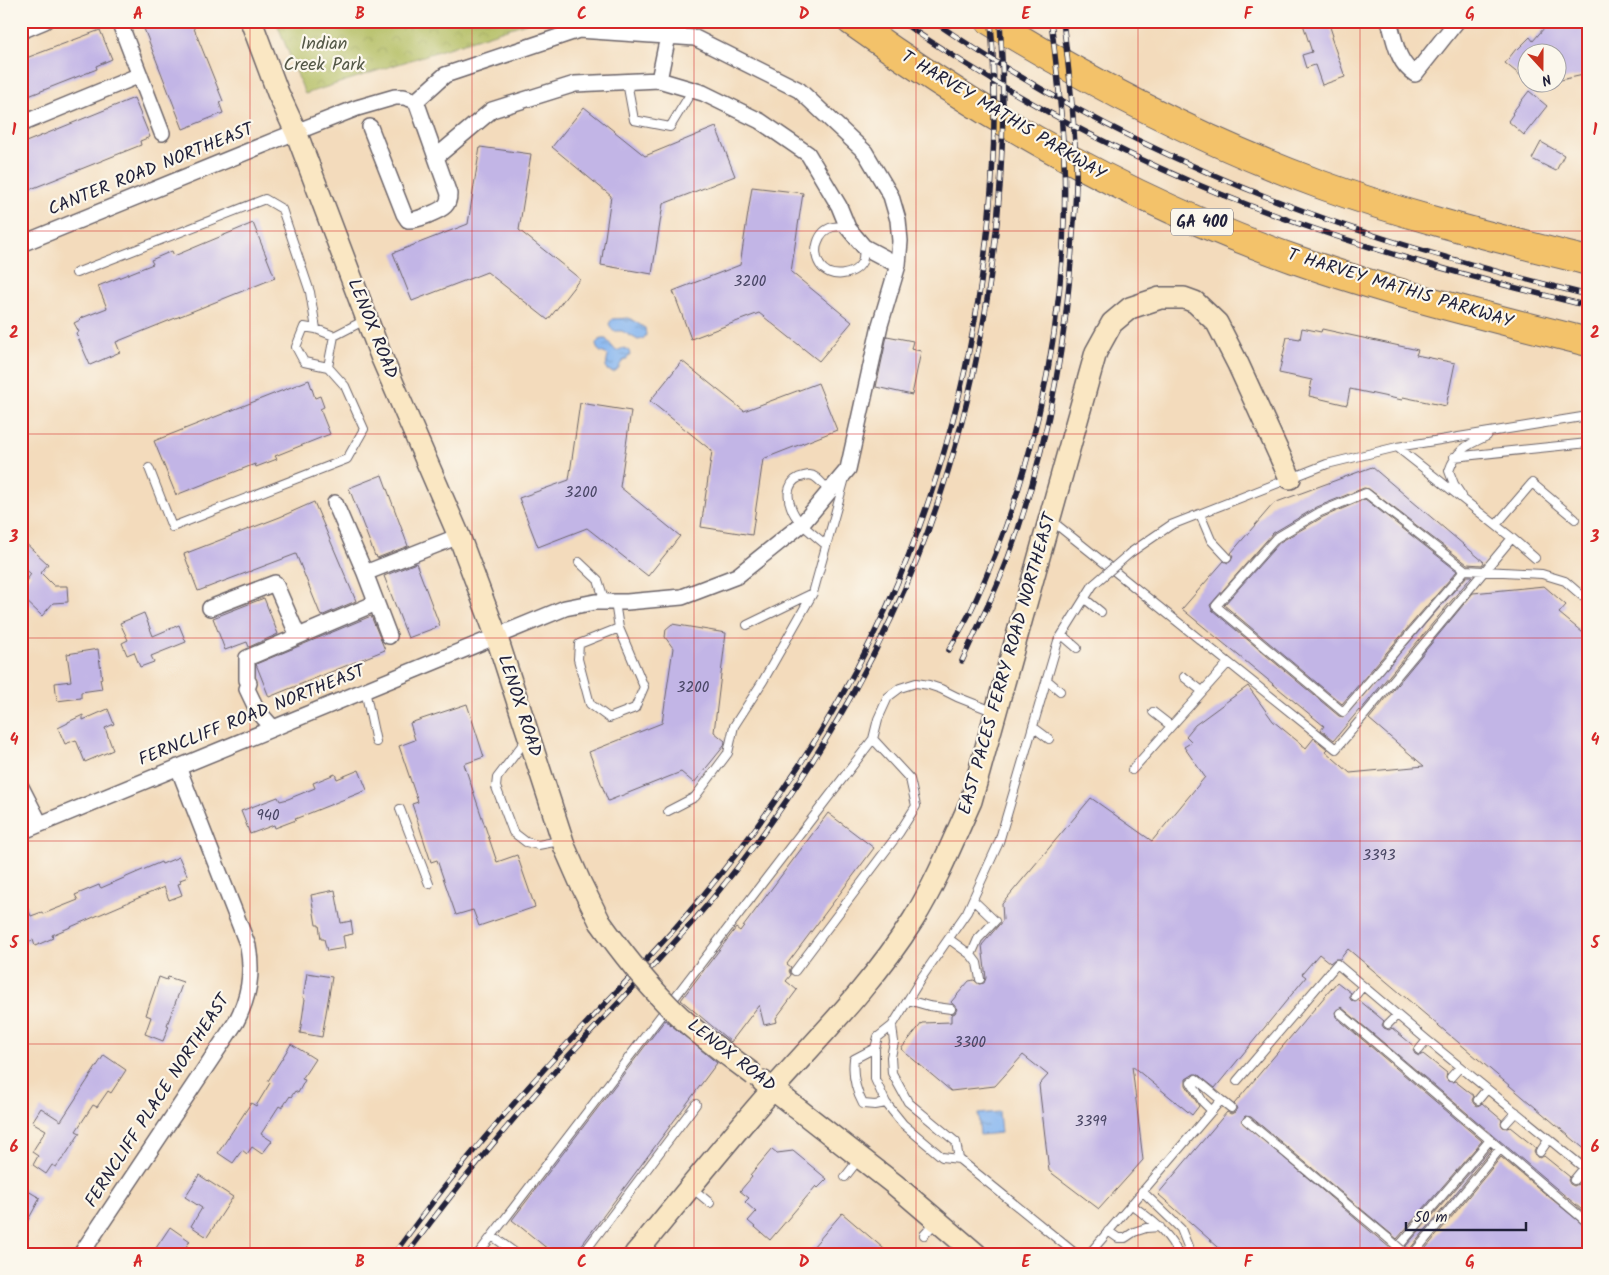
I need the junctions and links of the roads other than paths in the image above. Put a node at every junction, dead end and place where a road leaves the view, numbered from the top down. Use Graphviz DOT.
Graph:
graph roads {
  1 [pos="45,21"];
  2 [pos="120,21"];
  3 [pos="250,21"];
  4 [pos="851,21"];
  5 [pos="990,21"];
  6 [pos="1389,21"];
  7 [pos="1457,21"];
  8 [pos="21,31"];
  9 [pos="668,36"];
  10 [pos="140,75"];
  11 [pos="659,80"];
  12 [pos="627,82"];
  13 [pos="692,91"];
  14 [pos="416,102"];
  15 [pos="21,124"];
  16 [pos="370,127"];
  17 [pos="296,132"];
  18 [pos="162,133"];
  19 [pos="436,157"];
  20 [pos="848,228"];
  21 [pos="21,244"];
  22 [pos="864,246"];
  23 [pos="1588,261"];
  24 [pos="898,266"];
  25 [pos="76,273"];
  26 [pos="367,319"];
  27 [pos="316,329"];
  28 [pos="334,336"];
  29 [pos="1588,342"];
  30 [pos="328,367"];
  31 [pos="1588,416"];
  32 [pos="1496,432"];
  33 [pos="1588,443"];
  34 [pos="1397,447"];
  35 [pos="1454,457"];
  36 [pos="149,468"];
  37 [pos="848,469"];
  38 [pos="1290,478"];
  39 [pos="829,491"];
  40 [pos="1466,502"];
  41 [pos="335,503"];
  42 [pos="1200,514"];
  43 [pos="1575,519"];
  44 [pos="1050,520"];
  45 [pos="802,524"];
  46 [pos="1496,525"];
  47 [pos="458,536"];
  48 [pos="1512,538"];
  49 [pos="826,544"];
  50 [pos="1227,557"];
  51 [pos="1535,558"];
  52 [pos="579,562"];
  53 [pos="1465,570"];
  54 [pos="365,573"];
  55 [pos="813,593"];
  56 [pos="1085,598"];
  57 [pos="1588,601"];
  58 [pos="610,602"];
  59 [pos="376,603"];
  60 [pos="210,608"];
  61 [pos="1101,612"];
  62 [pos="747,625"];
  63 [pos="619,628"];
  64 [pos="496,635"];
  65 [pos="1062,635"];
  66 [pos="298,636"];
  67 [pos="389,636"];
  68 [pos="1077,648"];
  69 [pos="1228,663"];
  70 [pos="1184,677"];
  71 [pos="1046,680"];
  72 [pos="365,690"];
  73 [pos="1060,691"];
  74 [pos="1202,691"];
  75 [pos="996,712"];
  76 [pos="1153,712"];
  77 [pos="278,725"];
  78 [pos="1171,726"];
  79 [pos="1033,727"];
  80 [pos="529,736"];
  81 [pos="873,739"];
  82 [pos="1049,739"];
  83 [pos="376,742"];
  84 [pos="178,767"];
  85 [pos="1132,770"];
  86 [pos="21,787"];
  87 [pos="400,809"];
  88 [pos="668,811"];
  89 [pos="40,824"];
  90 [pos="21,832"];
  91 [pos="563,840"];
  92 [pos="429,884"];
  93 [pos="973,900"];
  94 [pos="949,939"];
  95 [pos="971,955"];
  96 [pos="795,971"];
  97 [pos="980,979"];
  98 [pos="1364,986"];
  99 [pos="1355,996"];
  100 [pos="908,1000"];
  101 [pos="951,1009"];
  102 [pos="1340,1013"];
  103 [pos="1397,1015"];
  104 [pos="1388,1024"];
  105 [pos="892,1026"];
  106 [pos="1427,1040"];
  107 [pos="874,1048"];
  108 [pos="1419,1050"];
  109 [pos="1460,1067"];
  110 [pos="1451,1077"];
  111 [pos="1237,1081"];
  112 [pos="773,1089"];
  113 [pos="1488,1089"];
  114 [pos="1221,1100"];
  115 [pos="1478,1100"];
  116 [pos="886,1103"];
  117 [pos="696,1104"];
  118 [pos="1230,1108"];
  119 [pos="1212,1111"];
  120 [pos="1516,1112"];
  121 [pos="1247,1121"];
  122 [pos="1506,1123"];
  123 [pos="1490,1140"];
  124 [pos="1550,1140"];
  125 [pos="1500,1149"];
  126 [pos="1540,1152"];
  127 [pos="860,1158"];
  128 [pos="959,1159"];
  129 [pos="1586,1169"];
  130 [pos="845,1177"];
  131 [pos="1574,1180"];
  132 [pos="691,1187"];
  133 [pos="1142,1191"];
  134 [pos="710,1203"];
  135 [pos="1130,1204"];
  136 [pos="1588,1223"];
  137 [pos="1160,1227"];
  138 [pos="1107,1233"];
  139 [pos="492,1236"];
  140 [pos="81,1254"];
  141 [pos="478,1254"];
  142 [pos="517,1254"];
  143 [pos="583,1254"];
  144 [pos="635,1254"];
  145 [pos="976,1254"];
  146 [pos="1076,1254"];
  147 [pos="1088,1254"];
  148 [pos="1178,1254"];
  149 [pos="1191,1254"];
  150 [pos="1392,1254"];
  151 [pos="1406,1254"];
  152 [pos="1412,1254"];
  1 -- 8 [label="street"];
  2 -- 10 [label="street"];
  3 -- 17 [label="street, LENOX ROAD"];
  4 -- 29 [label="highway, T HARVEY MATHIS PARKWAY / GA 400"];
  5 -- 23 [label="highway"];
  6 -- 7 [label="street"];
  9 -- 11 [label="street"];
  9 -- 14 [label="street"];
  9 -- 24 [label="street"];
  10 -- 15 [label="street"];
  10 -- 18 [label="street"];
  11 -- 12 [label="street"];
  11 -- 13 [label="street"];
  12 -- 13 [label="lane"];
  12 -- 19 [label="street"];
  13 -- 20 [label="street"];
  14 -- 17 [label="street, CANTER ROAD NORTHEAST"];
  14 -- 19 [label="street"];
  16 -- 19 [label="street"];
  17 -- 21 [label="street, CANTER ROAD NORTHEAST"];
  17 -- 26 [label="street, LENOX ROAD"];
  20 -- 22 [label="street"];
  20 -- 22 [label="lane"];
  22 -- 24 [label="street"];
  24 -- 37 [label="street"];
  25 -- 27 [label="lane"];
  26 -- 28 [label="lane"];
  26 -- 47 [label="street, LENOX ROAD"];
  27 -- 28 [label="lane"];
  27 -- 30 [label="lane"];
  28 -- 30 [label="lane"];
  30 -- 36 [label="lane"];
  31 -- 32 [label="lane"];
  32 -- 34 [label="lane"];
  32 -- 35 [label="lane"];
  33 -- 35 [label="lane"];
  34 -- 38 [label="lane"];
  34 -- 40 [label="lane"];
  35 -- 40 [label="lane"];
  37 -- 39 [label="street, FERNCLIFF ROAD NORTHEAST"];
  37 -- 49 [label="lane"];
  38 -- 42 [label="lane"];
  38 -- 44 [label="street, EAST PACES FERRY ROAD NORTHEAST"];
  39 -- 45 [label="street, FERNCLIFF ROAD NORTHEAST"];
  39 -- 45 [label="lane"];
  40 -- 46 [label="lane"];
  41 -- 54 [label="street"];
  42 -- 50 [label="lane"];
  42 -- 56 [label="lane, bridge"];
  43 -- 46 [label="lane"];
  44 -- 69 [label="lane"];
  44 -- 75 [label="street, EAST PACES FERRY ROAD NORTHEAST"];
  45 -- 49 [label="lane"];
  45 -- 58 [label="street, FERNCLIFF ROAD NORTHEAST"];
  46 -- 48 [label="lane"];
  47 -- 54 [label="street"];
  47 -- 64 [label="street, LENOX ROAD"];
  48 -- 51 [label="lane"];
  48 -- 69 [label="lane"];
  49 -- 55 [label="lane"];
  52 -- 58 [label="lane"];
  53 -- 53 [label="lane"];
  53 -- 57 [label="lane"];
  54 -- 59 [label="street"];
  55 -- 62 [label="lane"];
  55 -- 88 [label="lane"];
  56 -- 61 [label="lane"];
  56 -- 65 [label="lane"];
  58 -- 63 [label="lane"];
  58 -- 64 [label="street, FERNCLIFF ROAD NORTHEAST"];
  59 -- 66 [label="street"];
  59 -- 67 [label="street"];
  60 -- 66 [label="street"];
  63 -- 63 [label="lane"];
  64 -- 72 [label="street, FERNCLIFF ROAD NORTHEAST"];
  64 -- 80 [label="street, LENOX ROAD"];
  65 -- 68 [label="lane"];
  65 -- 71 [label="lane"];
  66 -- 77 [label="street"];
  69 -- 74 [label="lane"];
  70 -- 74 [label="lane"];
  71 -- 73 [label="lane"];
  71 -- 79 [label="lane"];
  72 -- 77 [label="street, FERNCLIFF ROAD NORTHEAST"];
  72 -- 83 [label="lane"];
  74 -- 78 [label="lane"];
  75 -- 81 [label="lane"];
  75 -- 112 [label="street, EAST PACES FERRY ROAD NORTHEAST"];
  76 -- 78 [label="lane"];
  77 -- 84 [label="street, FERNCLIFF ROAD NORTHEAST"];
  78 -- 85 [label="lane"];
  79 -- 82 [label="lane"];
  79 -- 93 [label="lane"];
  80 -- 91 [label="street, LENOX ROAD"];
  80 -- 91 [label="lane"];
  81 -- 96 [label="lane"];
  81 -- 139 [label="lane"];
  84 -- 89 [label="street, FERNCLIFF ROAD NORTHEAST"];
  84 -- 140 [label="street, FERNCLIFF PLACE NORTHEAST"];
  86 -- 89 [label="street"];
  87 -- 92 [label="lane"];
  89 -- 90 [label="street, FERNCLIFF ROAD NORTHEAST"];
  91 -- 112 [label="street, LENOX ROAD, bridge"];
  93 -- 94 [label="lane"];
  93 -- 95 [label="lane"];
  94 -- 95 [label="lane"];
  94 -- 100 [label="lane"];
  95 -- 97 [label="lane"];
  98 -- 99 [label="lane"];
  98 -- 103 [label="lane"];
  98 -- 111 [label="lane"];
  100 -- 101 [label="lane"];
  100 -- 105 [label="lane"];
  102 -- 123 [label="lane"];
  103 -- 104 [label="lane"];
  103 -- 106 [label="lane"];
  105 -- 107 [label="lane"];
  105 -- 128 [label="lane"];
  106 -- 108 [label="lane"];
  106 -- 109 [label="lane"];
  107 -- 116 [label="lane"];
  107 -- 116 [label="lane"];
  109 -- 110 [label="lane"];
  109 -- 113 [label="lane"];
  112 -- 127 [label="street, LENOX ROAD"];
  112 -- 132 [label="street, EAST PACES FERRY ROAD NORTHEAST"];
  113 -- 115 [label="lane"];
  113 -- 120 [label="lane"];
  114 -- 118 [label="lane"];
  114 -- 119 [label="lane"];
  114 -- 119 [label="lane"];
  116 -- 128 [label="lane"];
  117 -- 143 [label="lane"];
  119 -- 133 [label="lane"];
  120 -- 122 [label="lane"];
  120 -- 124 [label="lane"];
  121 -- 151 [label="lane, bridge"];
  123 -- 125 [label="lane"];
  123 -- 150 [label="lane"];
  124 -- 126 [label="lane"];
  124 -- 129 [label="lane"];
  125 -- 136 [label="lane"];
  125 -- 152 [label="lane"];
  127 -- 130 [label="lane"];
  127 -- 145 [label="street, LENOX ROAD"];
  128 -- 146 [label="lane"];
  129 -- 131 [label="lane"];
  132 -- 134 [label="lane"];
  132 -- 144 [label="street, EAST PACES FERRY ROAD NORTHEAST"];
  133 -- 135 [label="lane"];
  133 -- 149 [label="lane"];
  135 -- 137 [label="lane"];
  135 -- 138 [label="lane"];
  137 -- 138 [label="lane"];
  137 -- 148 [label="lane"];
  138 -- 147 [label="lane"];
  139 -- 141 [label="lane"];
  139 -- 142 [label="lane"];
}
